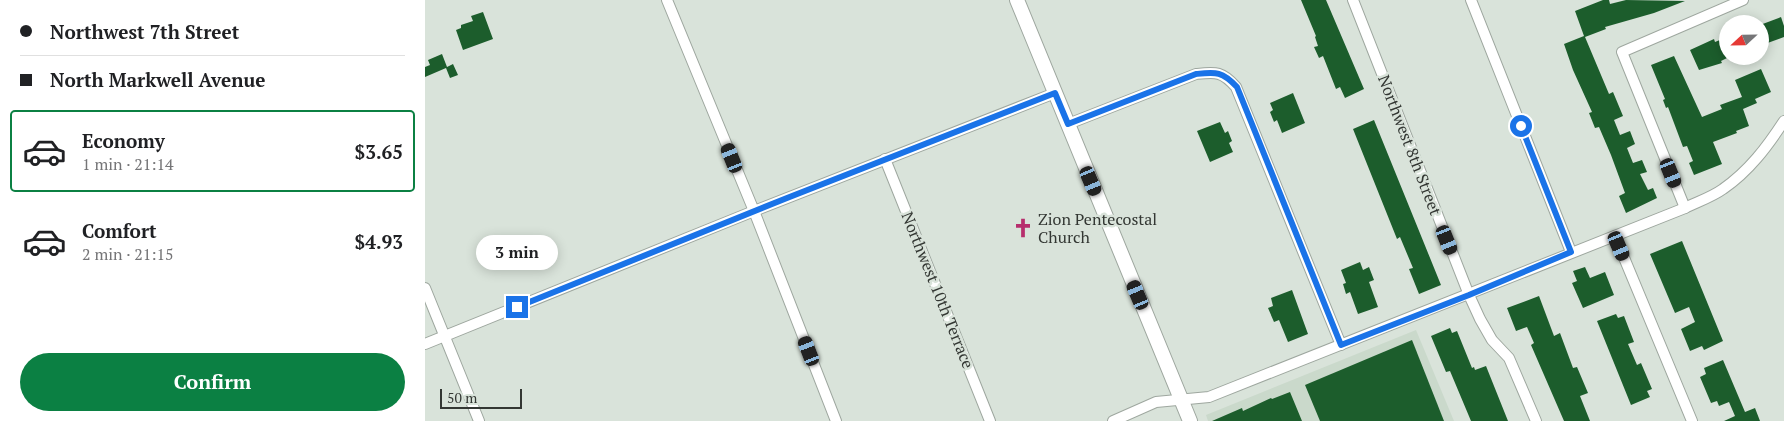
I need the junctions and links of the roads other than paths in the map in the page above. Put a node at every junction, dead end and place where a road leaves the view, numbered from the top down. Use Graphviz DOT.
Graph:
graph roads {
  1 [pos="667,0"];
  2 [pos="1017,0"];
  3 [pos="1353,0"];
  4 [pos="1471,0"];
  5 [pos="1743,0"];
  6 [pos="1055,93"];
  7 [pos="1784,120"];
  8 [pos="1068,124"];
  9 [pos="885,159"];
  10 [pos="1685,208"];
  11 [pos="754,211"];
  12 [pos="1615,236"];
  13 [pos="1571,252"];
  14 [pos="425,288"];
  15 [pos="1469,295"];
  16 [pos="444,336"];
  17 [pos="425,344"];
  18 [pos="1341,345"];
  19 [pos="1182,401"];
  20 [pos="479,421"];
  21 [pos="836,421"];
  22 [pos="990,421"];
  23 [pos="1113,421"];
  24 [pos="1190,421"];
  25 [pos="1536,421"];
  26 [pos="1692,421"];
  1 -- 11 [label="street"];
  2 -- 6 [label="main road"];
  3 -- 15 [label="street, Northwest 8th Street"];
  4 -- 13 [label="street"];
  5 -- 10 [label="street"];
  6 -- 8 [label="main road"];
  6 -- 9 [label="street"];
  7 -- 10 [label="street"];
  8 -- 18 [label="street"];
  8 -- 19 [label="main road"];
  9 -- 11 [label="street"];
  9 -- 22 [label="street, Northwest 10th Terrace"];
  10 -- 12 [label="street"];
  11 -- 16 [label="street"];
  11 -- 21 [label="street"];
  12 -- 13 [label="street"];
  12 -- 26 [label="street"];
  13 -- 15 [label="street"];
  14 -- 16 [label="street"];
  15 -- 18 [label="street"];
  15 -- 25 [label="street, Northwest 8th Street"];
  16 -- 17 [label="street"];
  16 -- 20 [label="street"];
  18 -- 19 [label="street"];
  19 -- 23 [label="street"];
  19 -- 24 [label="main road"];
}
